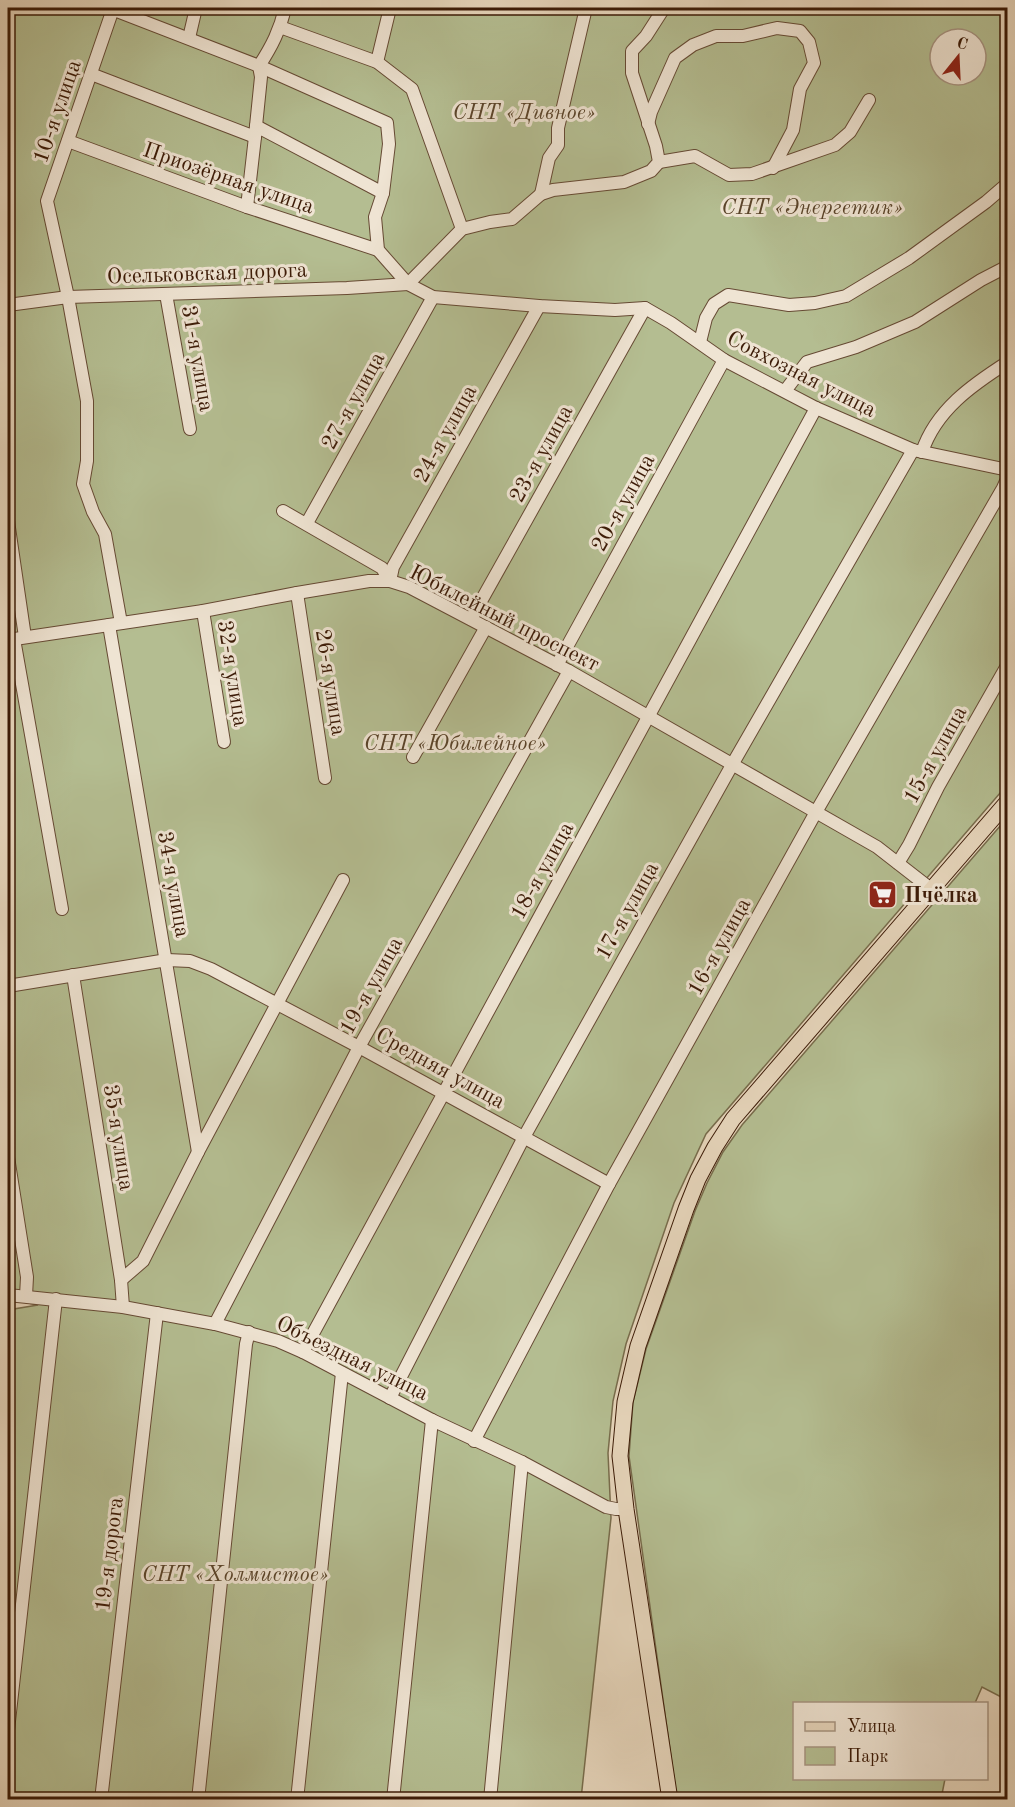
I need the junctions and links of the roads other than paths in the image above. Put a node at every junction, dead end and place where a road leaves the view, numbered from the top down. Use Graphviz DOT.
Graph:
graph roads {
  1 [pos="111,8"];
  2 [pos="196,8"];
  3 [pos="285,8"];
  4 [pos="390,8"];
  5 [pos="586,8"];
  6 [pos="664,8"];
  7 [pos="280,27"];
  8 [pos="189,38"];
  9 [pos="377,62"];
  10 [pos="260,66"];
  11 [pos="91,74"];
  12 [pos="869,100"];
  13 [pos="648,124"];
  14 [pos="255,131"];
  15 [pos="68,141"];
  16 [pos="659,162"];
  17 [pos="772,168"];
  18 [pos="1008,183"];
  19 [pos="383,194"];
  20 [pos="541,194"];
  21 [pos="247,207"];
  22 [pos="462,229"];
  23 [pos="378,250"];
  24 [pos="1008,266"];
  25 [pos="408,284"];
  26 [pos="166,294"];
  27 [pos="68,297"];
  28 [pos="433,297"];
  29 [pos="8,305"];
  30 [pos="539,306"];
  31 [pos="645,308"];
  32 [pos="700,342"];
  33 [pos="724,360"];
  34 [pos="1008,362"];
  35 [pos="785,391"];
  36 [pos="816,408"];
  37 [pos="190,429"];
  38 [pos="917,451"];
  39 [pos="1008,470"];
  40 [pos="1008,477"];
  41 [pos="283,511"];
  42 [pos="8,521"];
  43 [pos="307,523"];
  44 [pos="390,581"];
  45 [pos="297,592"];
  46 [pos="203,611"];
  47 [pos="471,619"];
  48 [pos="115,624"];
  49 [pos="486,627"];
  50 [pos="16,638"];
  51 [pos="1008,664"];
  52 [pos="557,665"];
  53 [pos="569,672"];
  54 [pos="648,717"];
  55 [pos="224,742"];
  56 [pos="413,757"];
  57 [pos="732,765"];
  58 [pos="325,778"];
  59 [pos="1008,801"];
  60 [pos="816,812"];
  61 [pos="898,863"];
  62 [pos="343,880"];
  63 [pos="931,890"];
  64 [pos="62,909"];
  65 [pos="167,960"];
  66 [pos="73,975"];
  67 [pos="8,986"];
  68 [pos="277,1003"];
  69 [pos="359,1047"];
  70 [pos="443,1093"];
  71 [pos="524,1137"];
  72 [pos="198,1152"];
  73 [pos="8,1157"];
  74 [pos="609,1184"];
  75 [pos="121,1280"];
  76 [pos="8,1295"];
  77 [pos="26,1296"];
  78 [pos="56,1299"];
  79 [pos="123,1307"];
  80 [pos="157,1313"];
  81 [pos="215,1324"];
  82 [pos="249,1332"];
  83 [pos="303,1352"];
  84 [pos="342,1373"];
  85 [pos="390,1398"];
  86 [pos="432,1420"];
  87 [pos="474,1441"];
  88 [pos="522,1462"];
  89 [pos="626,1509"];
  90 [pos="8,1730"];
  91 [pos="100,1800"];
  92 [pos="198,1800"];
  93 [pos="297,1800"];
  94 [pos="393,1800"];
  95 [pos="490,1800"];
  96 [pos="670,1800"];
  1 -- 8 [label="street"];
  1 -- 11 [label="street, 10-я улица"];
  2 -- 8 [label="street"];
  3 -- 7 [label="street"];
  4 -- 9 [label="street"];
  5 -- 20 [label="street"];
  6 -- 13 [label="street"];
  7 -- 9 [label="street"];
  7 -- 10 [label="street"];
  8 -- 10 [label="street"];
  9 -- 22 [label="street"];
  10 -- 14 [label="street"];
  10 -- 19 [label="street"];
  11 -- 14 [label="street"];
  11 -- 15 [label="street, 10-я улица"];
  12 -- 17 [label="street"];
  13 -- 16 [label="street"];
  13 -- 17 [label="street"];
  14 -- 19 [label="street"];
  14 -- 21 [label="street"];
  15 -- 21 [label="street, Приозёрная улица"];
  15 -- 27 [label="street, 10-я улица"];
  16 -- 17 [label="street"];
  16 -- 20 [label="street"];
  18 -- 32 [label="street"];
  19 -- 23 [label="street"];
  20 -- 22 [label="street"];
  21 -- 23 [label="street, Приозёрная улица"];
  22 -- 25 [label="street"];
  23 -- 25 [label="street"];
  24 -- 35 [label="street"];
  25 -- 26 [label="street, Осельковская дорога"];
  25 -- 28 [label="street"];
  26 -- 27 [label="street, Осельковская дорога"];
  26 -- 37 [label="street, 31-я улица"];
  27 -- 29 [label="street, Осельковская дорога"];
  27 -- 48 [label="street, 10-я улица"];
  28 -- 30 [label="street"];
  28 -- 43 [label="street, 27-я улица"];
  30 -- 31 [label="street"];
  30 -- 44 [label="street, 24-я улица"];
  31 -- 32 [label="street, Совхозная улица"];
  31 -- 47 [label="street, 23-я улица"];
  32 -- 33 [label="street, Совхозная улица"];
  33 -- 35 [label="street, Совхозная улица"];
  33 -- 52 [label="street, 20-я улица"];
  34 -- 38 [label="street, 17-я улица"];
  35 -- 36 [label="street, Совхозная улица"];
  36 -- 38 [label="street, Совхозная улица"];
  36 -- 54 [label="street, 18-я улица"];
  38 -- 39 [label="street, Совхозная улица"];
  38 -- 57 [label="street, 17-я улица"];
  40 -- 60 [label="street, 16-я улица"];
  41 -- 43 [label="street"];
  42 -- 50 [label="street"];
  43 -- 44 [label="street"];
  44 -- 45 [label="street, Юбилейный проспект"];
  44 -- 47 [label="street, Юбилейный проспект"];
  45 -- 46 [label="street, Юбилейный проспект"];
  45 -- 58 [label="street, 26-я улица"];
  46 -- 48 [label="street, Юбилейный проспект"];
  46 -- 55 [label="street, 32-я улица"];
  47 -- 49 [label="street, Юбилейный проспект"];
  48 -- 50 [label="street, Юбилейный проспект"];
  48 -- 65 [label="street, 34-я улица"];
  49 -- 52 [label="street, Юбилейный проспект"];
  49 -- 56 [label="street"];
  50 -- 64 [label="street"];
  51 -- 61 [label="street, 15-я улица"];
  52 -- 53 [label="street, Юбилейный проспект"];
  53 -- 54 [label="street, Юбилейный проспект"];
  53 -- 69 [label="street, 19-я улица"];
  54 -- 57 [label="street, Юбилейный проспект"];
  54 -- 70 [label="street, 18-я улица"];
  57 -- 60 [label="street, Юбилейный проспект"];
  57 -- 71 [label="street, 17-я улица"];
  59 -- 63 [label="main road"];
  60 -- 61 [label="street, Юбилейный проспект"];
  60 -- 74 [label="street, 16-я улица"];
  61 -- 63 [label="street, Юбилейный проспект"];
  62 -- 68 [label="street"];
  63 -- 89 [label="main road"];
  65 -- 66 [label="street, Средняя улица"];
  65 -- 68 [label="street, Средняя улица"];
  65 -- 72 [label="street, 34-я улица"];
  66 -- 67 [label="street, Средняя улица"];
  66 -- 75 [label="street, 35-я улица"];
  68 -- 69 [label="street, Средняя улица"];
  68 -- 72 [label="street"];
  69 -- 70 [label="street, Средняя улица"];
  69 -- 81 [label="street, 19-я улица"];
  70 -- 71 [label="street, Средняя улица"];
  70 -- 83 [label="street, 18-я улица"];
  71 -- 74 [label="street, Средняя улица"];
  71 -- 85 [label="street, 17-я улица"];
  72 -- 75 [label="street"];
  73 -- 77 [label="street"];
  74 -- 87 [label="street, 16-я улица"];
  75 -- 79 [label="street, 35-я улица"];
  76 -- 77 [label="street, Объездная улица"];
  77 -- 78 [label="street, Объездная улица"];
  78 -- 79 [label="street, Объездная улица"];
  78 -- 90 [label="street"];
  79 -- 80 [label="street, Объездная улица"];
  80 -- 81 [label="street, Объездная улица"];
  80 -- 91 [label="street, 19-я дорога"];
  81 -- 82 [label="street, Объездная улица"];
  82 -- 83 [label="street, Объездная улица"];
  82 -- 92 [label="street"];
  83 -- 84 [label="street, Объездная улица"];
  84 -- 85 [label="street, Объездная улица"];
  84 -- 93 [label="street"];
  85 -- 86 [label="street, Объездная улица"];
  86 -- 87 [label="street, Объездная улица"];
  86 -- 94 [label="street"];
  87 -- 88 [label="street, Объездная улица"];
  88 -- 89 [label="street, Объездная улица"];
  88 -- 95 [label="street"];
  89 -- 96 [label="main road"];
}
